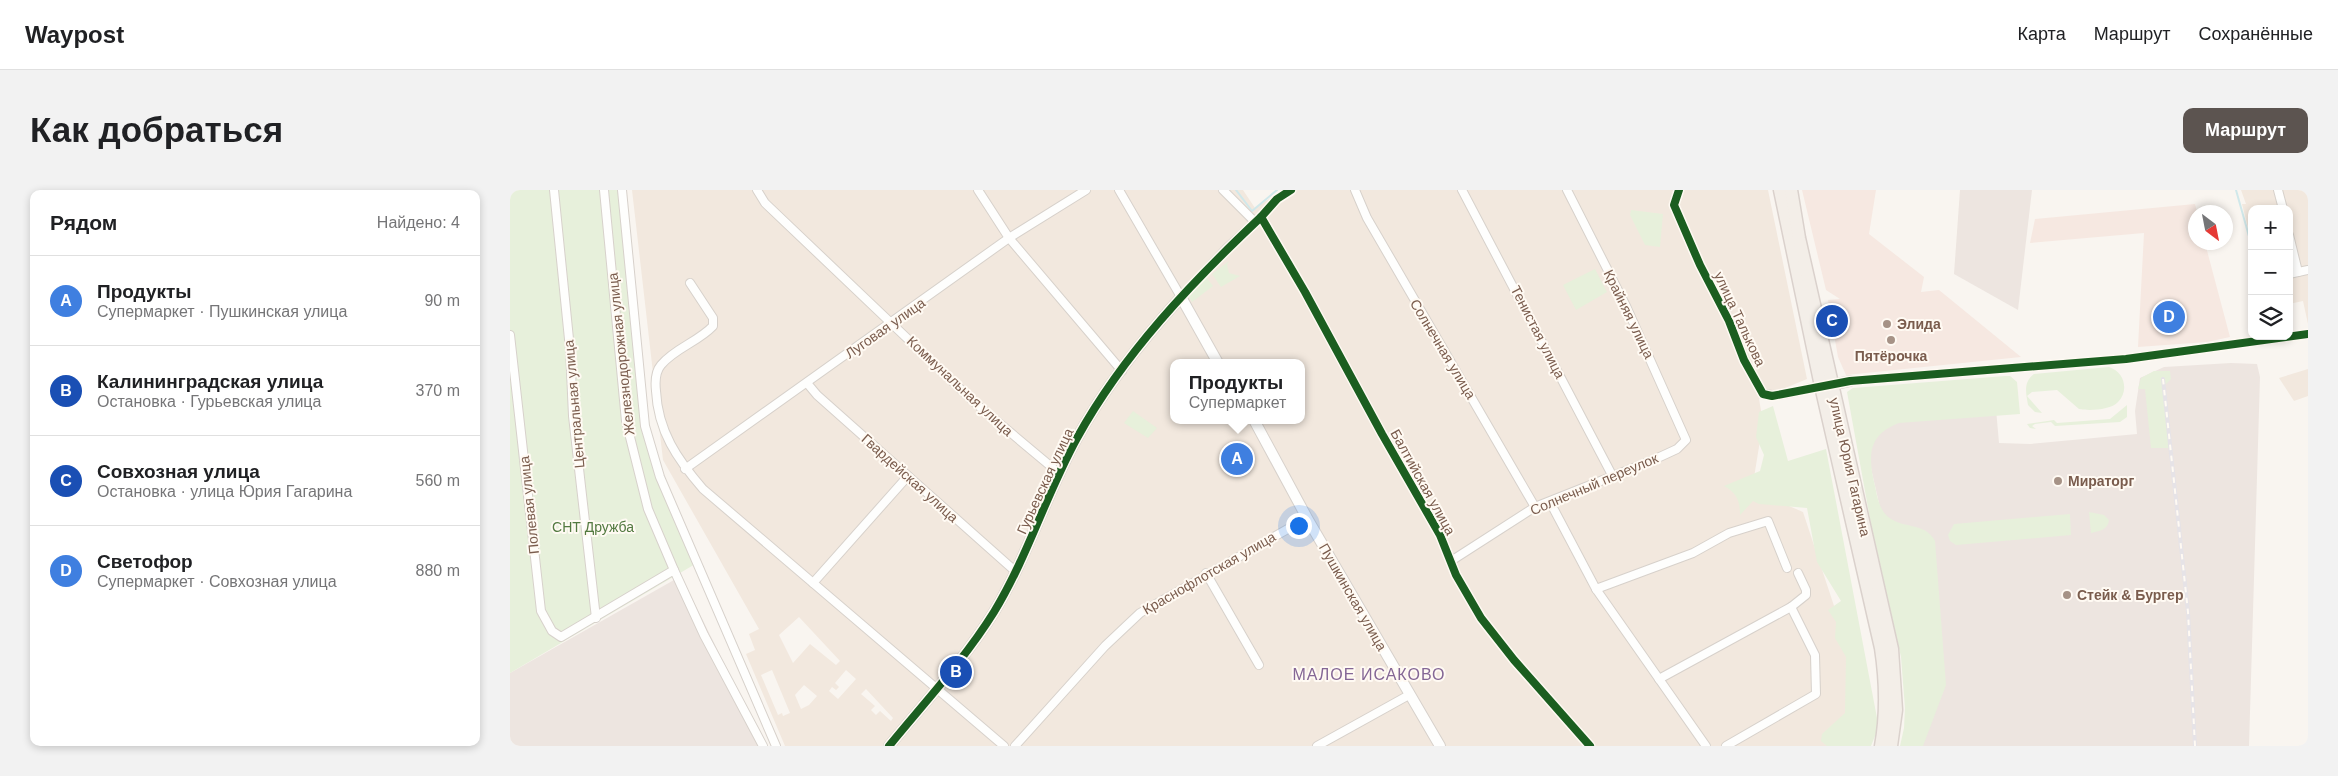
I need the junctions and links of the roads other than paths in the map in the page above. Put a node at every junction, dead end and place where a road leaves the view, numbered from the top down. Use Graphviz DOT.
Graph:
graph roads {
  1 [pos="554,190"];
  2 [pos="604,190"];
  3 [pos="622,190"];
  4 [pos="757,190"];
  5 [pos="978,190"];
  6 [pos="1086,190"];
  7 [pos="1118,190"];
  8 [pos="1223,190"];
  9 [pos="1291,190"];
  10 [pos="1354,190"];
  11 [pos="1462,190"];
  12 [pos="1567,190"];
  13 [pos="1679,190"];
  14 [pos="1780,190"];
  15 [pos="1791,190"];
  16 [pos="2278,190"];
  17 [pos="2282,205"];
  18 [pos="1260,217"];
  19 [pos="1009,238"];
  20 [pos="2293,250"];
  21 [pos="2308,270"];
  22 [pos="2298,272"];
  23 [pos="2293,273"];
  24 [pos="690,284"];
  25 [pos="1180,298"];
  26 [pos="893,323"];
  27 [pos="2308,334"];
  28 [pos="510,335"];
  29 [pos="2293,336"];
  30 [pos="2264,340"];
  31 [pos="1216,359"];
  32 [pos="1122,371"];
  33 [pos="1850,381"];
  34 [pos="807,383"];
  35 [pos="1826,386"];
  36 [pos="1256,424"];
  37 [pos="1686,440"];
  38 [pos="685,469"];
  39 [pos="1060,474"];
  40 [pos="1612,475"];
  41 [pos="908,476"];
  42 [pos="1550,502"];
  43 [pos="1535,507"];
  44 [pos="1307,518"];
  45 [pos="1451,561"];
  46 [pos="1787,568"];
  47 [pos="674,570"];
  48 [pos="1015,571"];
  49 [pos="1206,573"];
  50 [pos="1798,574"];
  51 [pos="813,583"];
  52 [pos="1596,588"];
  53 [pos="1791,607"];
  54 [pos="596,618"];
  55 [pos="1259,665"];
  56 [pos="1659,679"];
  57 [pos="936,690"];
  58 [pos="1410,695"];
  59 [pos="763,746"];
  60 [pos="776,746"];
  61 [pos="889,746"];
  62 [pos="1004,746"];
  63 [pos="1015,746"];
  64 [pos="1318,746"];
  65 [pos="1440,746"];
  66 [pos="1590,746"];
  67 [pos="1706,746"];
  68 [pos="1726,746"];
  69 [pos="1881,746"];
  70 [pos="1891,746"];
  1 -- 54 [label="street, Центральная улица"];
  2 -- 47 [label="street, Железнодорожная улица"];
  3 -- 60 [label="street"];
  4 -- 26 [label="street, Коммунальная улица"];
  5 -- 19 [label="street"];
  6 -- 19 [label="street, Луговая улица"];
  7 -- 25 [label="street"];
  8 -- 18 [label="street, Балтийская улица"];
  9 -- 18 [label="street, Гурьевская улица"];
  10 -- 43 [label="street, Солнечная улица"];
  11 -- 40 [label="street, Тенистая улица"];
  12 -- 37 [label="street, Крайняя улица"];
  13 -- 35 [label="street, улица Талькова"];
  14 -- 35 [label="main road, улица Юрия Гагарина"];
  15 -- 35 [label="main road, улица Юрия Гагарина"];
  16 -- 17 [label="street"];
  18 -- 25 [label="street, Гурьевская улица"];
  18 -- 45 [label="street, Балтийская улица"];
  19 -- 26 [label="street, Луговая улица"];
  19 -- 32 [label="street"];
  20 -- 22 [label="street"];
  21 -- 22 [label="street"];
  22 -- 23 [label="street"];
  24 -- 38 [label="street"];
  25 -- 31 [label="street"];
  25 -- 32 [label="street, Гурьевская улица"];
  26 -- 34 [label="street, Луговая улица"];
  26 -- 39 [label="street, Коммунальная улица"];
  27 -- 29 [label="street"];
  28 -- 54 [label="street, Полевая улица"];
  30 -- 33 [label="street"];
  32 -- 39 [label="street, Гурьевская улица"];
  33 -- 35 [label="street"];
  34 -- 38 [label="street, Луговая улица"];
  34 -- 41 [label="street, Гвардейская улица"];
  35 -- 69 [label="main road, улица Юрия Гагарина"];
  35 -- 70 [label="main road, улица Юрия Гагарина"];
  36 -- 44 [label="street, Пушкинская улица"];
  37 -- 40 [label="street, Солнечный переулок"];
  38 -- 51 [label="street"];
  39 -- 48 [label="street, Гурьевская улица"];
  40 -- 42 [label="street, Солнечный переулок"];
  41 -- 48 [label="street, Гвардейская улица"];
  41 -- 51 [label="street"];
  42 -- 43 [label="street, Солнечный переулок"];
  42 -- 52 [label="street"];
  43 -- 45 [label="street, Солнечный переулок"];
  44 -- 49 [label="street, Краснофлотская улица"];
  44 -- 58 [label="street, Пушкинская улица"];
  45 -- 66 [label="street, Балтийская улица"];
  46 -- 52 [label="street"];
  47 -- 54 [label="street"];
  47 -- 59 [label="street, Железнодорожная улица"];
  48 -- 57 [label="street, Гурьевская улица"];
  49 -- 55 [label="street"];
  49 -- 63 [label="street, Краснофлотская улица"];
  50 -- 53 [label="street"];
  51 -- 57 [label="street"];
  52 -- 56 [label="street"];
  53 -- 56 [label="street"];
  53 -- 68 [label="street"];
  56 -- 67 [label="street"];
  57 -- 61 [label="street, Гурьевская улица"];
  57 -- 62 [label="street"];
  58 -- 64 [label="street"];
  58 -- 65 [label="street, Пушкинская улица"];
}
